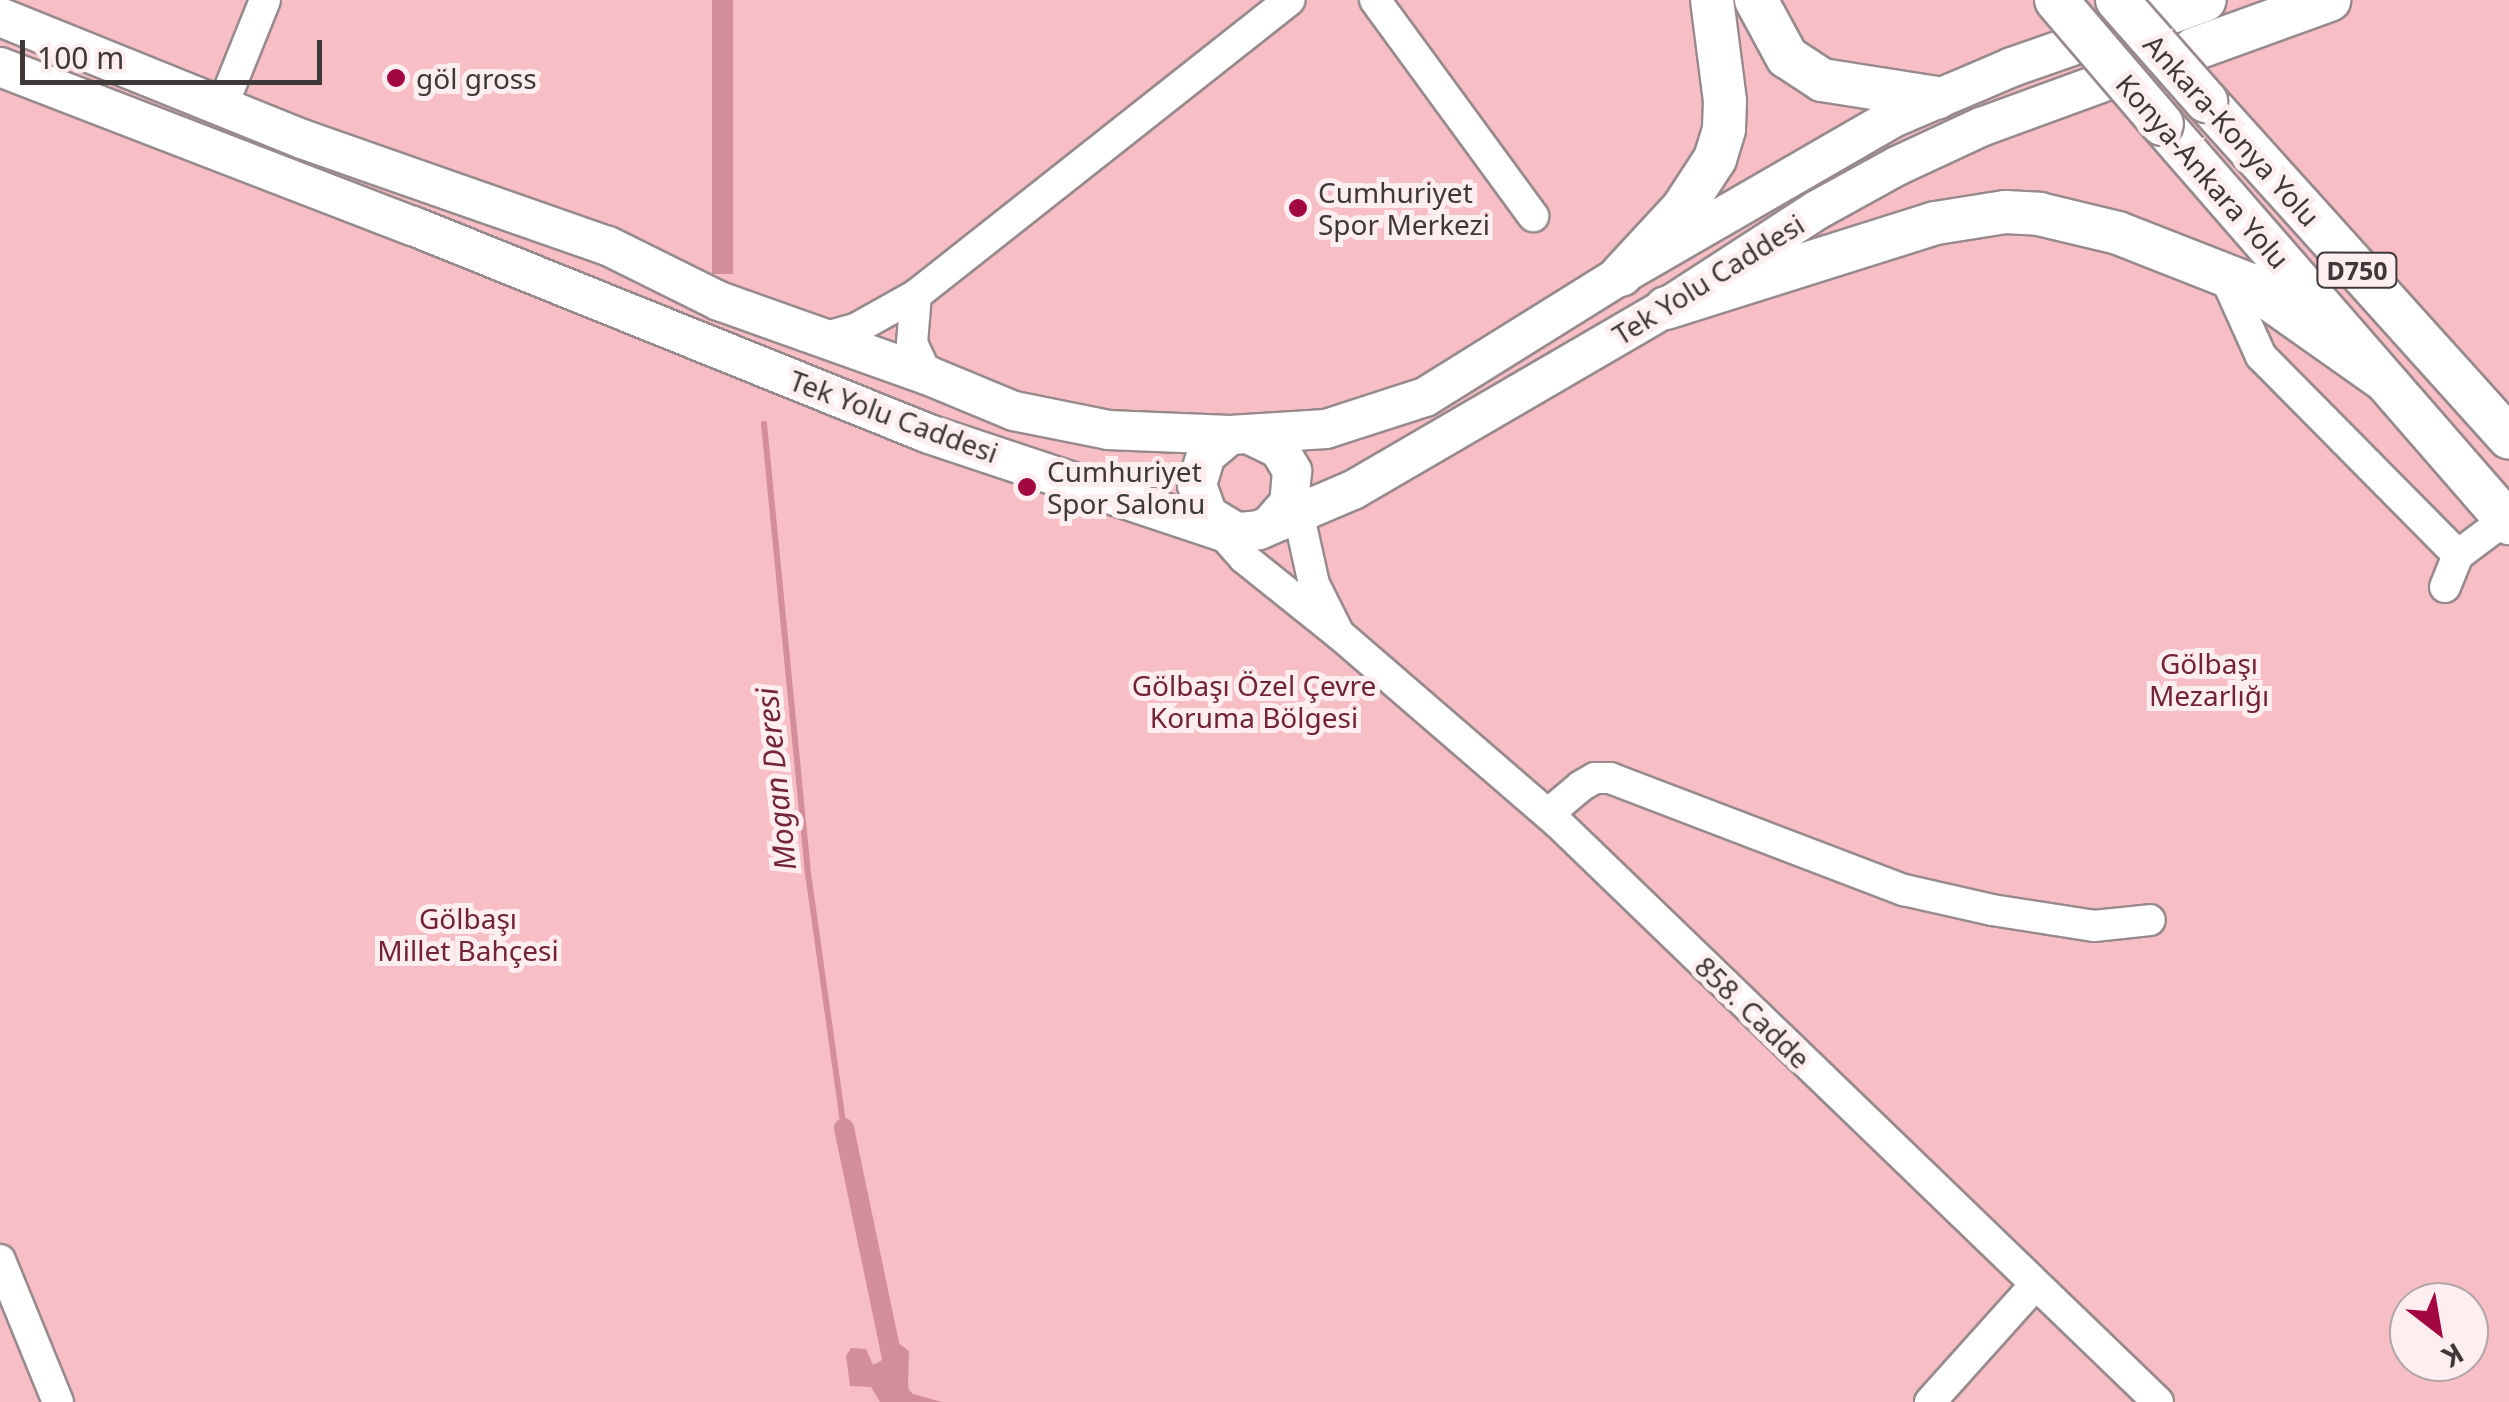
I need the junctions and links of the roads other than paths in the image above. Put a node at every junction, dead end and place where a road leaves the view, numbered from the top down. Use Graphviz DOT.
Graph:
graph roads {
  1 [pos="265,0"];
  2 [pos="1290,0"];
  3 [pos="1374,0"];
  4 [pos="1712,0"];
  5 [pos="1756,0"];
  6 [pos="2056,0"];
  7 [pos="2117,0"];
  8 [pos="2329,0"];
  9 [pos="2185,7"];
  10 [pos="0,17"];
  11 [pos="2194,49"];
  12 [pos="0,68"];
  13 [pos="1937,98"];
  14 [pos="222,107"];
  15 [pos="1533,216"];
  16 [pos="2224,272"];
  17 [pos="1621,275"];
  18 [pos="916,295"];
  19 [pos="1666,308"];
  20 [pos="823,338"];
  21 [pos="927,374"];
  22 [pos="2380,377"];
  23 [pos="1240,435"];
  24 [pos="2509,438"];
  25 [pos="1254,516"];
  26 [pos="2507,521"];
  27 [pos="2458,555"];
  28 [pos="2444,586"];
  29 [pos="1339,634"];
  30 [pos="1548,814"];
  31 [pos="2150,920"];
  32 [pos="0,1260"];
  33 [pos="2035,1285"];
  34 [pos="1935,1400"];
  35 [pos="58,1402"];
  36 [pos="2158,1402"];
  1 -- 14 [label="street"];
  2 -- 18 [label="street"];
  3 -- 15 [label="street"];
  4 -- 17 [label="highway"];
  5 -- 13 [label="highway"];
  6 -- 22 [label="highway, Konya-Ankara Yolu / D750, bridge"];
  7 -- 24 [label="highway, Ankara-Konya Yolu / D750, bridge"];
  8 -- 11 [label="highway"];
  9 -- 13 [label="main road, Tek Yolu Caddesi"];
  10 -- 14 [label="main road, Tek Yolu Caddesi"];
  11 -- 19 [label="main road, Tek Yolu Caddesi"];
  12 -- 25 [label="main road, Tek Yolu Caddesi"];
  13 -- 17 [label="main road, Tek Yolu Caddesi"];
  14 -- 20 [label="main road, Tek Yolu Caddesi"];
  16 -- 19 [label="highway"];
  16 -- 22 [label="highway"];
  16 -- 27 [label="street"];
  17 -- 23 [label="main road, Tek Yolu Caddesi"];
  18 -- 20 [label="street"];
  18 -- 21 [label="street"];
  19 -- 25 [label="main road, Tek Yolu Caddesi"];
  20 -- 21 [label="main road, Tek Yolu Caddesi"];
  21 -- 23 [label="main road, Tek Yolu Caddesi"];
  22 -- 26 [label="highway, Konya-Ankara Yolu / D750"];
  23 -- 25 [label="main road"];
  23 -- 25 [label="main road"];
  25 -- 29 [label="street, 858. Cadde"];
  25 -- 29 [label="street, 858. Cadde"];
  26 -- 27 [label="street"];
  27 -- 28 [label="street"];
  29 -- 30 [label="street, 858. Cadde"];
  30 -- 31 [label="street"];
  30 -- 33 [label="street, 858. Cadde"];
  32 -- 35 [label="street"];
  33 -- 34 [label="street"];
  33 -- 36 [label="street, 858. Cadde"];
}
